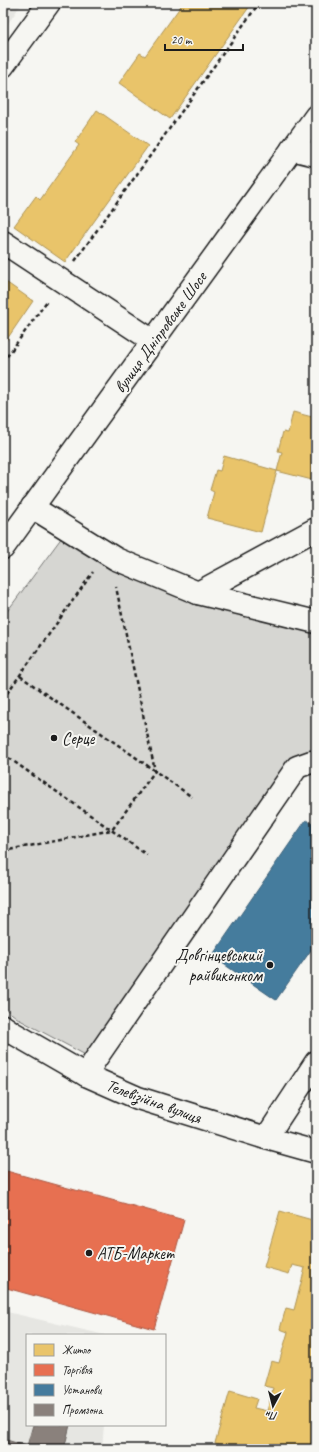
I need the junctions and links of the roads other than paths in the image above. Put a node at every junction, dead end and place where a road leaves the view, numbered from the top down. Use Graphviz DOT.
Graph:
graph roads {
  1 [pos="49,3"];
  2 [pos="3,66"];
  3 [pos="316,116"];
  4 [pos="292,149"];
  5 [pos="316,156"];
  6 [pos="3,242"];
  7 [pos="153,341"];
  8 [pos="32,508"];
  9 [pos="316,529"];
  10 [pos="3,548"];
  11 [pos="198,592"];
  12 [pos="316,622"];
  13 [pos="316,762"];
  14 [pos="3,1026"];
  15 [pos="316,1062"];
  16 [pos="86,1075"];
  17 [pos="266,1138"];
  18 [pos="316,1152"];
  1 -- 2 [label="main road"];
  3 -- 4 [label="main road, вулиця Дніпровське Шосе"];
  4 -- 5 [label="main road"];
  4 -- 7 [label="main road, вулиця Дніпровське Шосе"];
  6 -- 7 [label="main road"];
  7 -- 8 [label="main road, вулиця Дніпровське Шосе"];
  8 -- 10 [label="main road, вулиця Дніпровське Шосе"];
  8 -- 11 [label="main road"];
  9 -- 11 [label="main road"];
  11 -- 12 [label="main road"];
  13 -- 16 [label="main road"];
  14 -- 16 [label="main road, Телевізійна вулиця"];
  15 -- 17 [label="main road"];
  16 -- 17 [label="main road, Телевізійна вулиця"];
  17 -- 18 [label="main road, Телевізійна вулиця"];
}
